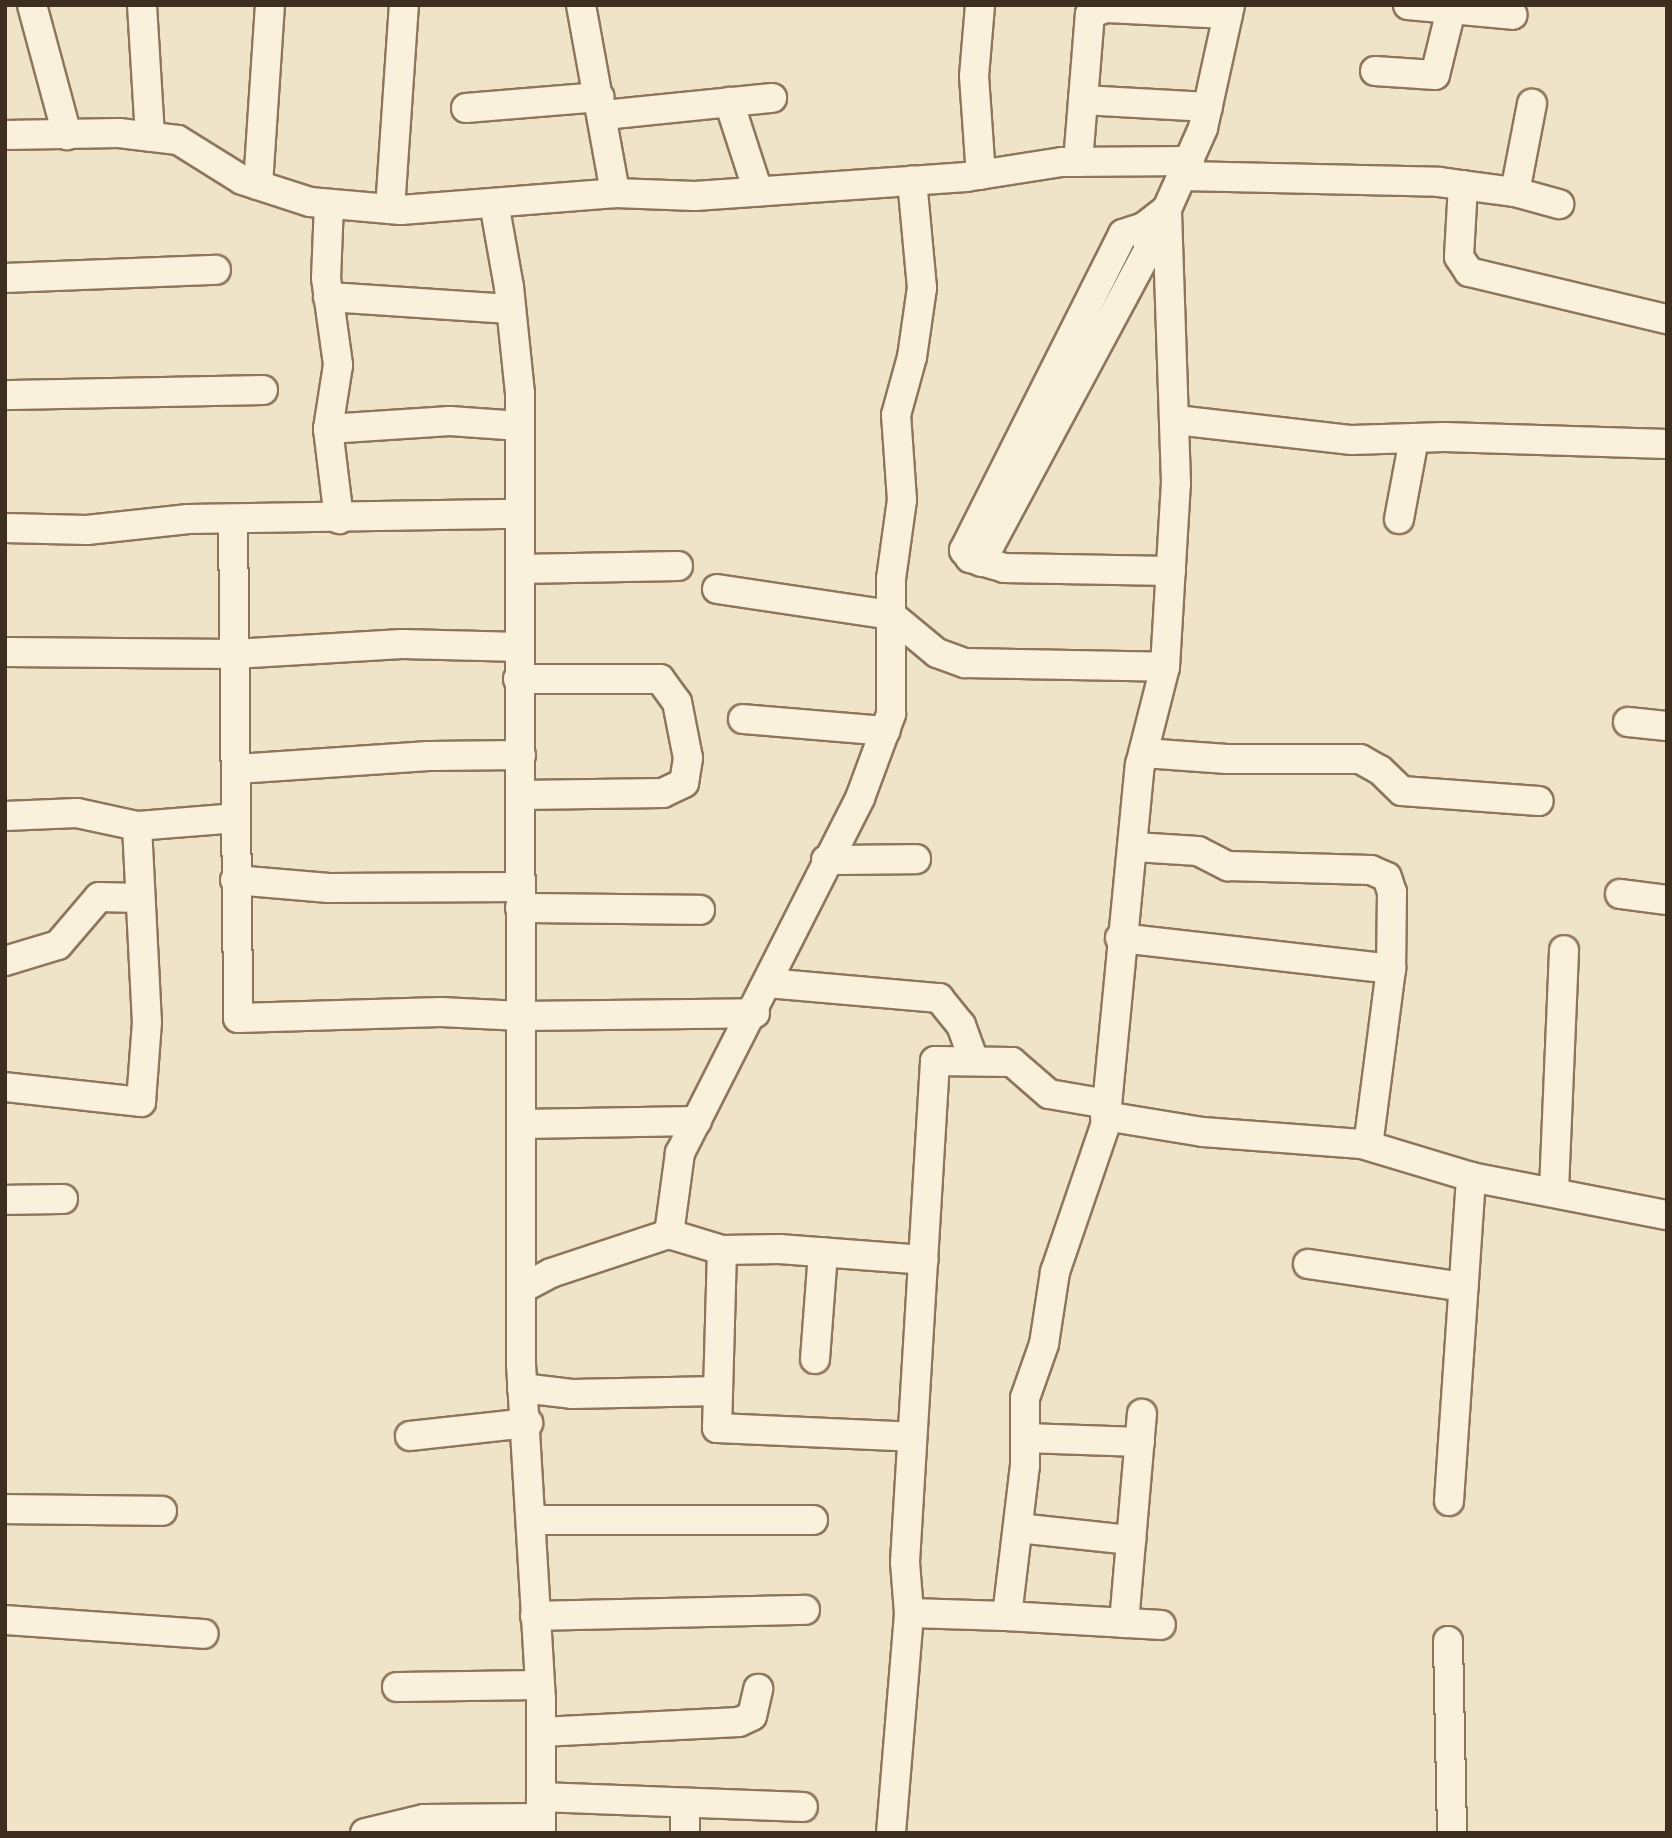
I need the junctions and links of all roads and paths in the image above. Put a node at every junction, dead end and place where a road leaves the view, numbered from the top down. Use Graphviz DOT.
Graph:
graph roads {
  1 [pos="32,5"];
  2 [pos="142,5"];
  3 [pos="270,5"];
  4 [pos="404,5"];
  5 [pos="581,5"];
  6 [pos="980,5"];
  7 [pos="1408,5"];
  8 [pos="1229,10"];
  9 [pos="1451,10"];
  10 [pos="1513,15"];
  11 [pos="1375,71"];
  12 [pos="772,98"];
  13 [pos="1083,100"];
  14 [pos="729,102"];
  15 [pos="1532,104"];
  16 [pos="602,106"];
  17 [pos="1208,107"];
  18 [pos="466,108"];
  19 [pos="5,135"];
  20 [pos="67,135"];
  21 [pos="150,137"];
  22 [pos="1079,162"];
  23 [pos="1186,168"];
  24 [pos="981,175"];
  25 [pos="912,180"];
  26 [pos="258,185"];
  27 [pos="1462,185"];
  28 [pos="758,191"];
  29 [pos="1516,192"];
  30 [pos="615,193"];
  31 [pos="494,203"];
  32 [pos="329,204"];
  33 [pos="1559,204"];
  34 [pos="390,209"];
  35 [pos="1167,209"];
  36 [pos="216,270"];
  37 [pos="5,278"];
  38 [pos="328,297"];
  39 [pos="512,309"];
  40 [pos="1667,318"];
  41 [pos="263,390"];
  42 [pos="5,395"];
  43 [pos="1176,421"];
  44 [pos="520,426"];
  45 [pos="328,429"];
  46 [pos="1414,439"];
  47 [pos="1667,444"];
  48 [pos="519,514"];
  49 [pos="339,519"];
  50 [pos="1398,519"];
  51 [pos="233,520"];
  52 [pos="5,528"];
  53 [pos="678,566"];
  54 [pos="521,569"];
  55 [pos="1171,571"];
  56 [pos="717,589"];
  57 [pos="891,615"];
  58 [pos="519,647"];
  59 [pos="5,653"];
  60 [pos="234,654"];
  61 [pos="1165,667"];
  62 [pos="518,679"];
  63 [pos="743,719"];
  64 [pos="1628,722"];
  65 [pos="1667,726"];
  66 [pos="885,730"];
  67 [pos="1144,753"];
  68 [pos="521,755"];
  69 [pos="237,769"];
  70 [pos="521,795"];
  71 [pos="1539,801"];
  72 [pos="5,816"];
  73 [pos="236,818"];
  74 [pos="137,827"];
  75 [pos="1135,847"];
  76 [pos="916,859"];
  77 [pos="826,860"];
  78 [pos="235,880"];
  79 [pos="1620,894"];
  80 [pos="520,897"];
  81 [pos="139,898"];
  82 [pos="1667,900"];
  83 [pos="700,910"];
  84 [pos="1120,938"];
  85 [pos="1564,950"];
  86 [pos="5,961"];
  87 [pos="1391,969"];
  88 [pos="768,983"];
  89 [pos="755,1013"];
  90 [pos="520,1016"];
  91 [pos="974,1061"];
  92 [pos="5,1087"];
  93 [pos="1106,1110"];
  94 [pos="697,1121"];
  95 [pos="522,1124"];
  96 [pos="1368,1146"];
  97 [pos="1471,1177"];
  98 [pos="1554,1190"];
  99 [pos="63,1199"];
  100 [pos="5,1200"];
  101 [pos="1667,1215"];
  102 [pos="668,1234"];
  103 [pos="722,1250"];
  104 [pos="823,1252"];
  105 [pos="924,1261"];
  106 [pos="1308,1264"];
  107 [pos="1463,1287"];
  108 [pos="523,1288"];
  109 [pos="814,1359"];
  110 [pos="522,1388"];
  111 [pos="718,1391"];
  112 [pos="528,1423"];
  113 [pos="411,1436"];
  114 [pos="912,1437"];
  115 [pos="1025,1438"];
  116 [pos="1449,1502"];
  117 [pos="5,1509"];
  118 [pos="162,1511"];
  119 [pos="531,1520"];
  120 [pos="813,1520"];
  121 [pos="1018,1528"];
  122 [pos="1131,1540"];
  123 [pos="804,1610"];
  124 [pos="909,1613"];
  125 [pos="535,1616"];
  126 [pos="1007,1616"];
  127 [pos="5,1620"];
  128 [pos="1124,1623"];
  129 [pos="1161,1625"];
  130 [pos="204,1634"];
  131 [pos="1448,1641"];
  132 [pos="540,1685"];
  133 [pos="397,1686"];
  134 [pos="758,1689"];
  135 [pos="541,1732"];
  136 [pos="685,1803"];
  137 [pos="803,1807"];
  138 [pos="541,1816"];
  139 [pos="365,1833"];
  140 [pos="685,1833"];
  141 [pos="891,1833"];
  142 [pos="1452,1833"];
  1 -- 20 [label="street"];
  2 -- 21 [label="street"];
  3 -- 26 [label="street"];
  4 -- 34 [label="street"];
  5 -- 16 [label="street"];
  6 -- 24 [label="street"];
  7 -- 9 [label="street"];
  8 -- 13 [label="street"];
  8 -- 17 [label="street"];
  9 -- 10 [label="street"];
  9 -- 11 [label="street"];
  12 -- 14 [label="street"];
  13 -- 17 [label="street"];
  13 -- 22 [label="street"];
  14 -- 16 [label="street"];
  14 -- 28 [label="street"];
  15 -- 29 [label="street"];
  16 -- 18 [label="street"];
  16 -- 30 [label="street"];
  17 -- 23 [label="street"];
  19 -- 20 [label="street"];
  20 -- 21 [label="street"];
  21 -- 26 [label="street"];
  22 -- 23 [label="street"];
  22 -- 24 [label="street"];
  23 -- 27 [label="street"];
  23 -- 35 [label="street"];
  24 -- 25 [label="street"];
  25 -- 28 [label="street"];
  25 -- 57 [label="street"];
  26 -- 32 [label="street"];
  27 -- 29 [label="street"];
  27 -- 40 [label="street"];
  28 -- 30 [label="street"];
  29 -- 33 [label="street"];
  30 -- 31 [label="street"];
  31 -- 34 [label="street"];
  31 -- 39 [label="street"];
  32 -- 34 [label="street"];
  32 -- 38 [label="street"];
  35 -- 43 [label="street"];
  35 -- 55 [label="street"];
  36 -- 37 [label="street"];
  38 -- 39 [label="street"];
  38 -- 45 [label="street"];
  39 -- 44 [label="street"];
  41 -- 42 [label="street"];
  43 -- 46 [label="street"];
  43 -- 55 [label="street"];
  44 -- 45 [label="street"];
  44 -- 48 [label="street"];
  45 -- 49 [label="street"];
  46 -- 47 [label="street"];
  46 -- 50 [label="street"];
  48 -- 49 [label="street"];
  48 -- 54 [label="street"];
  49 -- 51 [label="street"];
  51 -- 52 [label="street"];
  51 -- 60 [label="street"];
  53 -- 54 [label="street"];
  54 -- 58 [label="street"];
  55 -- 61 [label="street"];
  56 -- 57 [label="street"];
  57 -- 61 [label="street"];
  57 -- 66 [label="street"];
  58 -- 60 [label="street"];
  58 -- 62 [label="street"];
  59 -- 60 [label="street"];
  60 -- 69 [label="street"];
  61 -- 67 [label="street"];
  62 -- 68 [label="street"];
  62 -- 70 [label="street"];
  63 -- 66 [label="street"];
  64 -- 65 [label="street"];
  66 -- 77 [label="street"];
  67 -- 71 [label="street"];
  67 -- 75 [label="street"];
  68 -- 69 [label="street"];
  68 -- 70 [label="street"];
  69 -- 73 [label="street"];
  70 -- 80 [label="street"];
  72 -- 74 [label="street"];
  73 -- 74 [label="street"];
  73 -- 78 [label="street"];
  74 -- 81 [label="street"];
  75 -- 84 [label="street"];
  75 -- 87 [label="street"];
  76 -- 77 [label="street"];
  77 -- 88 [label="street"];
  78 -- 80 [label="street"];
  78 -- 90 [label="street"];
  79 -- 82 [label="street"];
  80 -- 83 [label="street"];
  80 -- 90 [label="street"];
  81 -- 86 [label="street"];
  81 -- 92 [label="street"];
  84 -- 87 [label="street"];
  84 -- 93 [label="street"];
  85 -- 98 [label="street"];
  87 -- 96 [label="street"];
  88 -- 89 [label="street"];
  88 -- 91 [label="street"];
  89 -- 90 [label="street"];
  89 -- 94 [label="street"];
  90 -- 95 [label="street"];
  91 -- 93 [label="street"];
  91 -- 105 [label="street"];
  93 -- 96 [label="street"];
  93 -- 115 [label="street"];
  94 -- 95 [label="street"];
  94 -- 102 [label="street"];
  95 -- 108 [label="street"];
  96 -- 97 [label="street"];
  97 -- 98 [label="street"];
  97 -- 107 [label="street"];
  98 -- 101 [label="street"];
  99 -- 100 [label="street"];
  102 -- 103 [label="street"];
  102 -- 108 [label="street"];
  103 -- 104 [label="street"];
  103 -- 111 [label="street"];
  104 -- 105 [label="street"];
  104 -- 109 [label="street"];
  105 -- 114 [label="street"];
  106 -- 107 [label="street"];
  107 -- 116 [label="street"];
  108 -- 110 [label="street"];
  110 -- 111 [label="street"];
  110 -- 112 [label="street"];
  111 -- 114 [label="street"];
  112 -- 113 [label="street"];
  112 -- 119 [label="street"];
  114 -- 124 [label="street"];
  115 -- 121 [label="street"];
  115 -- 122 [label="street"];
  117 -- 118 [label="street"];
  119 -- 120 [label="street"];
  119 -- 125 [label="street"];
  121 -- 122 [label="street"];
  121 -- 126 [label="street"];
  122 -- 128 [label="street"];
  123 -- 125 [label="street"];
  124 -- 126 [label="street"];
  124 -- 141 [label="street"];
  125 -- 132 [label="street"];
  126 -- 128 [label="street"];
  127 -- 130 [label="street"];
  128 -- 129 [label="street"];
  131 -- 142 [label="street"];
  132 -- 133 [label="street"];
  132 -- 135 [label="street"];
  134 -- 135 [label="street"];
  135 -- 138 [label="street"];
  136 -- 137 [label="street"];
  136 -- 138 [label="street"];
  136 -- 140 [label="street"];
  138 -- 139 [label="street"];
}
